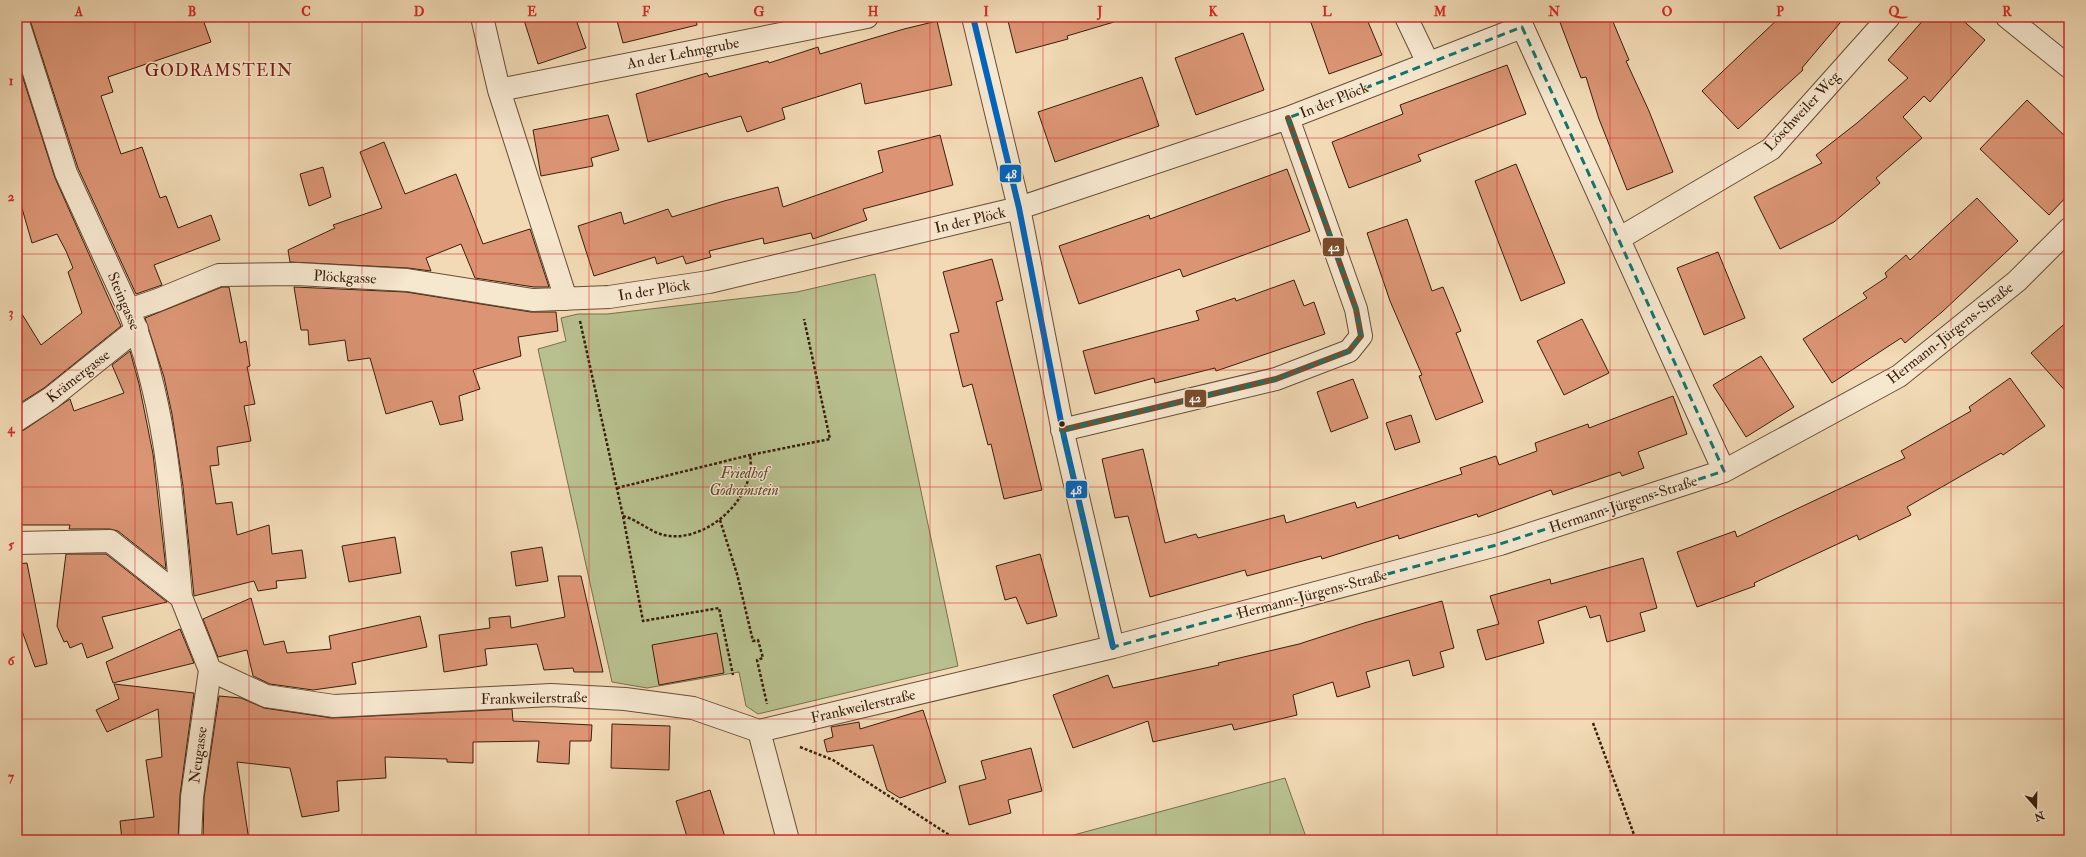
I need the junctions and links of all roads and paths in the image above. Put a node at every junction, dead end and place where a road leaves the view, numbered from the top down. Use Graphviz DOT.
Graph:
graph roads {
  1 [pos="482,17"];
  2 [pos="867,17"];
  3 [pos="973,17"];
  4 [pos="1406,17"];
  5 [pos="1889,17"];
  6 [pos="2007,17"];
  7 [pos="17,19"];
  8 [pos="1520,22"];
  9 [pos="1428,62"];
  10 [pos="2069,67"];
  11 [pos="499,90"];
  12 [pos="1288,118"];
  13 [pos="1019,208"];
  14 [pos="2069,229"];
  15 [pos="1620,238"];
  16 [pos="572,307"];
  17 [pos="133,319"];
  18 [pos="804,319"];
  19 [pos="17,420"];
  20 [pos="1062,430"];
  21 [pos="750,455"];
  22 [pos="1724,471"];
  23 [pos="616,488"];
  24 [pos="623,516"];
  25 [pos="720,520"];
  26 [pos="17,543"];
  27 [pos="181,597"];
  28 [pos="1113,647"];
  29 [pos="210,670"];
  30 [pos="733,674"];
  31 [pos="769,712"];
  32 [pos="1593,723"];
  33 [pos="759,731"];
  34 [pos="796,746"];
  35 [pos="190,840"];
  36 [pos="788,840"];
  37 [pos="957,840"];
  38 [pos="1636,840"];
  1 -- 11 [label="street"];
  2 -- 11 [label="street, An der Lehmgrube"];
  3 -- 13 [label="street"];
  4 -- 9 [label="street"];
  5 -- 15 [label="street, Löschweiler Weg"];
  6 -- 10 [label="street"];
  7 -- 17 [label="street, Steingasse"];
  8 -- 9 [label="street, In der Plöck"];
  8 -- 15 [label="street"];
  9 -- 12 [label="street, In der Plöck"];
  11 -- 16 [label="street"];
  12 -- 13 [label="street, In der Plöck"];
  12 -- 20 [label="street"];
  13 -- 16 [label="street, In der Plöck"];
  13 -- 20 [label="street"];
  14 -- 22 [label="street, Hermann-Jürgens-Straße"];
  15 -- 22 [label="street"];
  16 -- 17 [label="street, Plöckgasse"];
  16 -- 23 [label="path"];
  17 -- 19 [label="street, Krämergasse"];
  17 -- 27 [label="street, Steingasse"];
  18 -- 21 [label="path"];
  20 -- 28 [label="street"];
  21 -- 23 [label="path"];
  21 -- 25 [label="path"];
  22 -- 28 [label="street, Hermann-Jürgens-Straße"];
  23 -- 24 [label="path"];
  24 -- 25 [label="path"];
  24 -- 30 [label="path"];
  25 -- 31 [label="path"];
  26 -- 27 [label="street"];
  27 -- 29 [label="street"];
  28 -- 33 [label="street, Frankweilerstraße"];
  29 -- 33 [label="street, Frankweilerstraße"];
  29 -- 35 [label="street, Neugasse"];
  32 -- 38 [label="path"];
  33 -- 36 [label="street"];
  34 -- 37 [label="path"];
}
